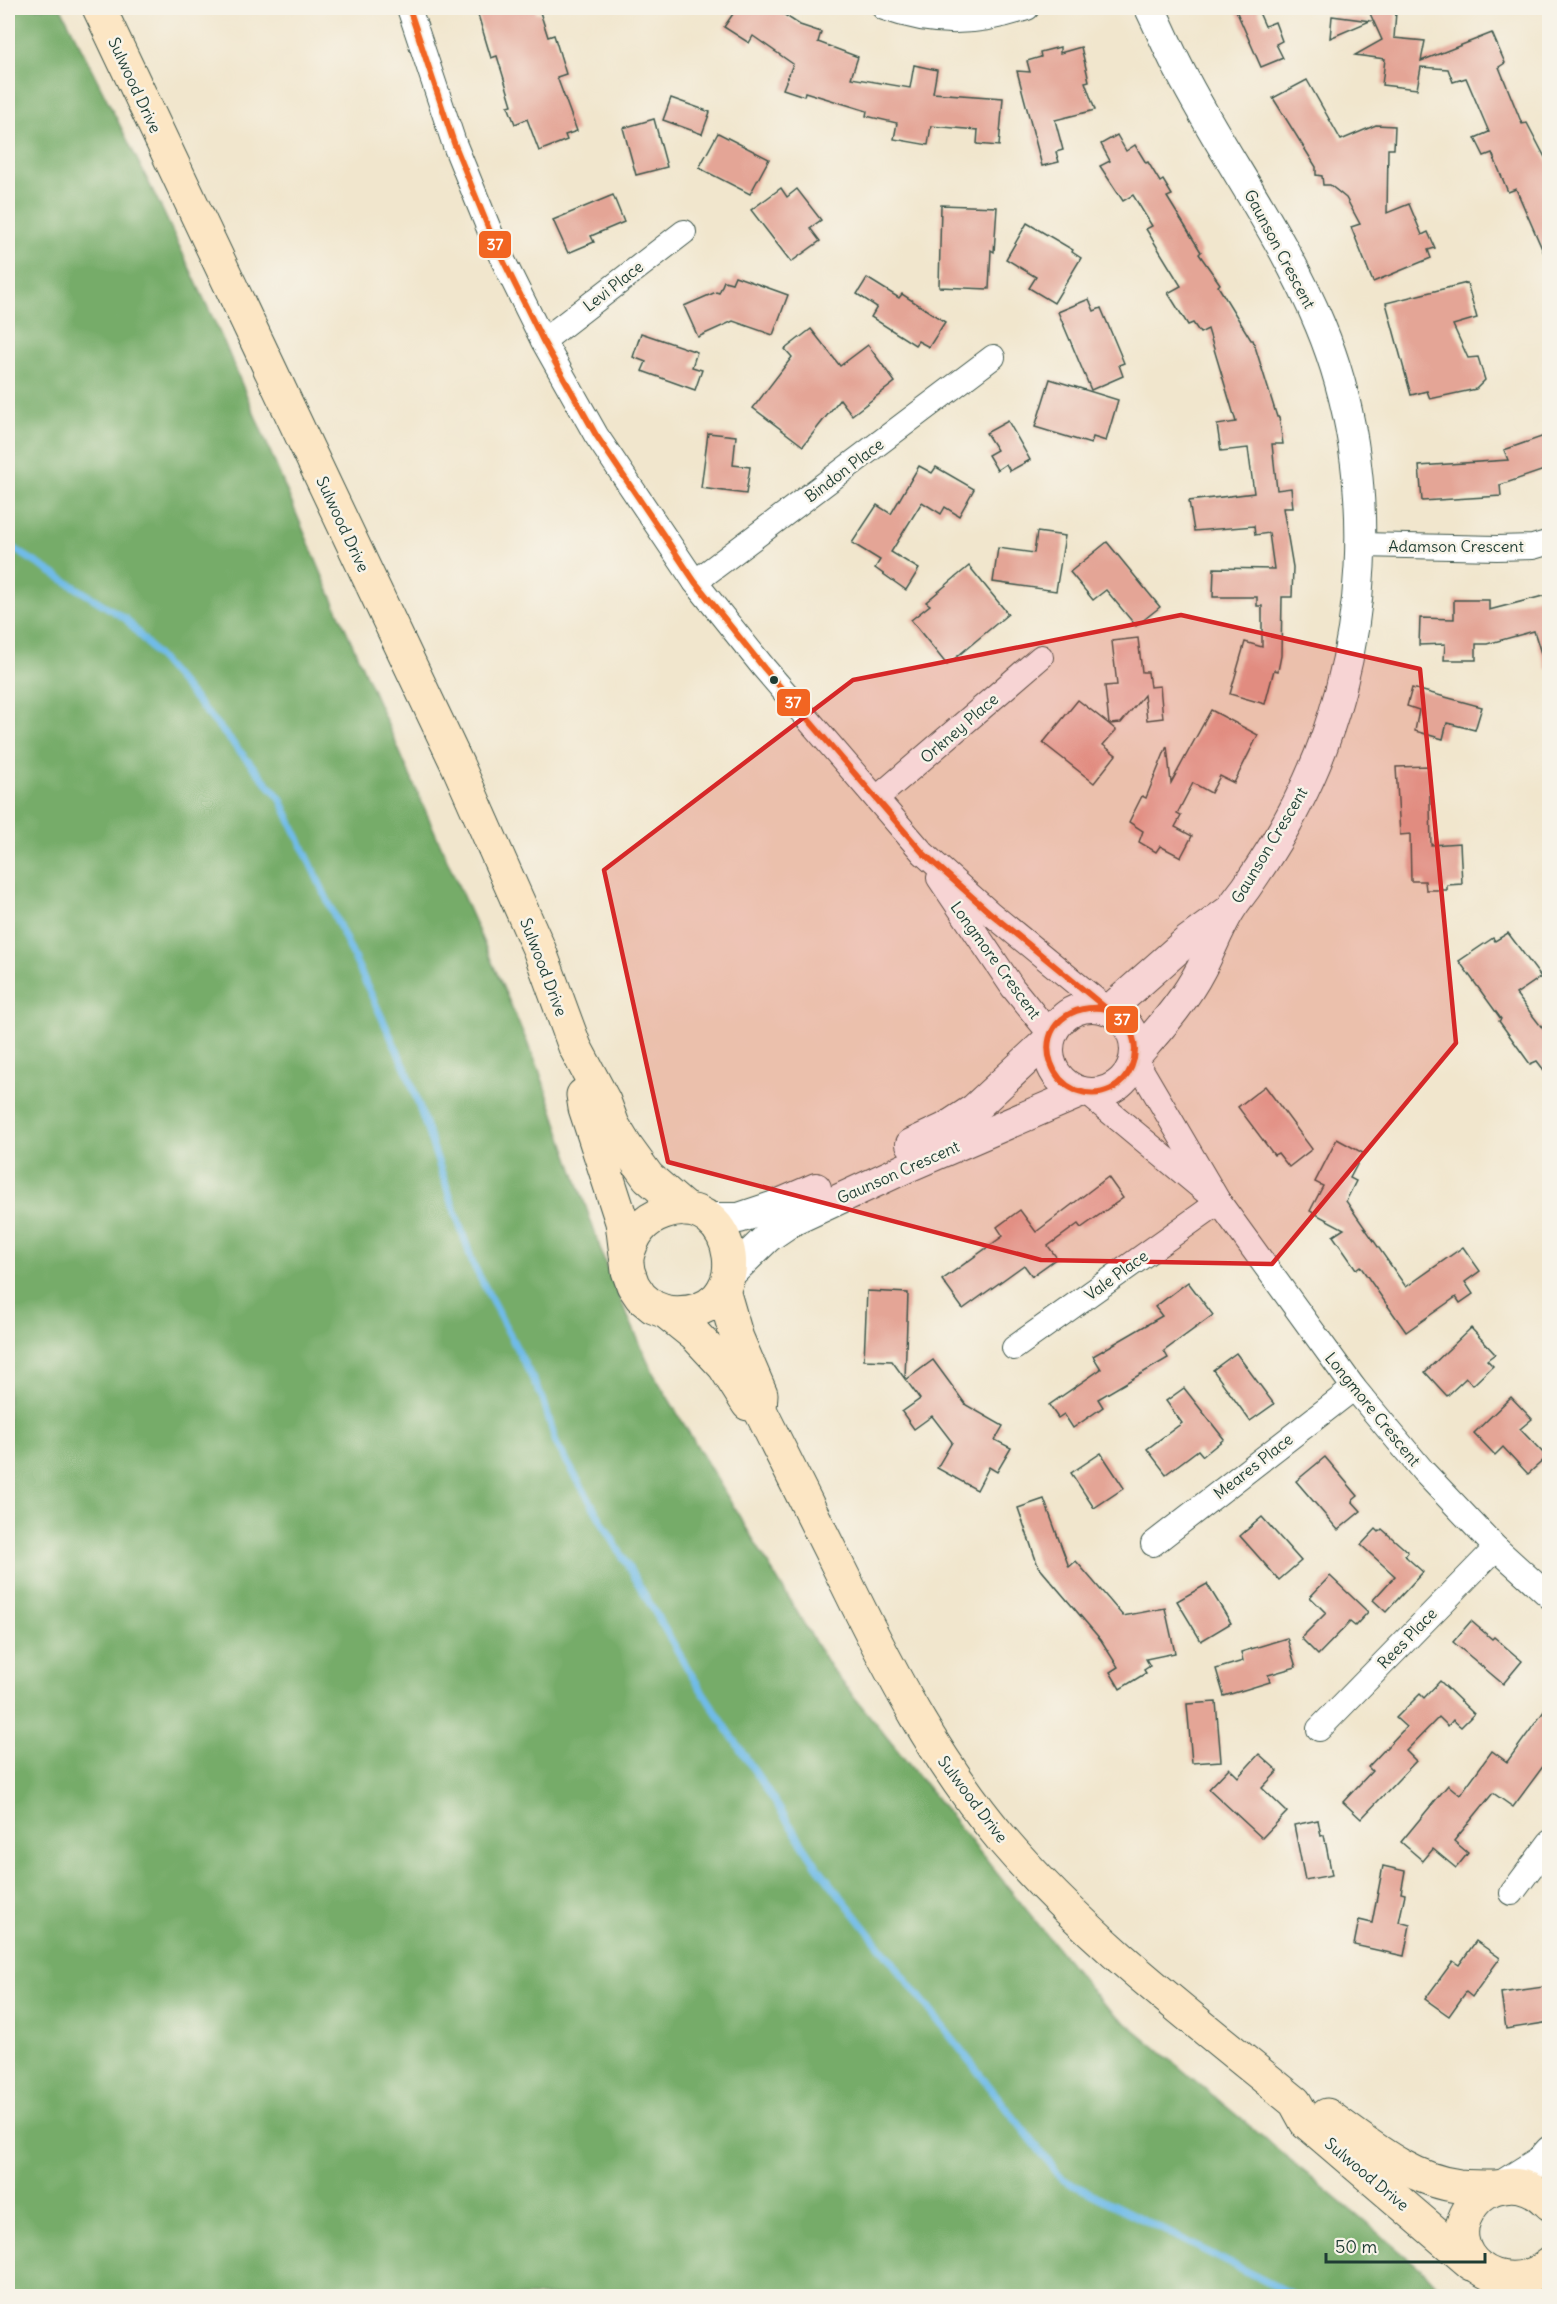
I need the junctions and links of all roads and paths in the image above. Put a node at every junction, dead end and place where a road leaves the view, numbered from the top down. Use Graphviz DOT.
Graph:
graph roads {
  1 [pos="99,8"];
  2 [pos="409,8"];
  3 [pos="884,8"];
  4 [pos="1027,8"];
  5 [pos="1150,8"];
  6 [pos="684,232"];
  7 [pos="543,341"];
  8 [pos="993,357"];
  9 [pos="1550,542"];
  10 [pos="1361,545"];
  11 [pos="695,582"];
  12 [pos="1041,657"];
  13 [pos="876,798"];
  14 [pos="923,853"];
  15 [pos="1229,910"];
  16 [pos="1108,1009"];
  17 [pos="1051,1036"];
  18 [pos="574,1047"];
  19 [pos="1135,1058"];
  20 [pos="1084,1093"];
  21 [pos="1219,1202"];
  22 [pos="697,1214"];
  23 [pos="627,1257"];
  24 [pos="726,1283"];
  25 [pos="666,1312"];
  26 [pos="1014,1348"];
  27 [pos="1354,1388"];
  28 [pos="760,1410"];
  29 [pos="1153,1544"];
  30 [pos="1496,1548"];
  31 [pos="1550,1597"];
  32 [pos="1319,1729"];
  33 [pos="1550,1842"];
  34 [pos="1512,1893"];
  35 [pos="1295,2102"];
  36 [pos="1550,2151"];
  37 [pos="1499,2186"];
  38 [pos="1550,2204"];
  39 [pos="1472,2264"];
  40 [pos="1543,2275"];
  1 -- 18 [label="main road, Sulwood Drive"];
  2 -- 7 [label="street, Longmore Crescent"];
  3 -- 4 [label="street"];
  5 -- 10 [label="street, Gaunson Crescent"];
  6 -- 7 [label="street, Levi Place"];
  7 -- 11 [label="street, Longmore Crescent"];
  8 -- 11 [label="street, Bindon Place"];
  9 -- 10 [label="street, Adamson Crescent"];
  10 -- 15 [label="street, Gaunson Crescent"];
  11 -- 13 [label="street, Longmore Crescent"];
  12 -- 13 [label="street, Orkney Place"];
  13 -- 14 [label="street, Longmore Crescent"];
  14 -- 16 [label="street, Longmore Crescent"];
  14 -- 17 [label="street, Longmore Crescent"];
  15 -- 16 [label="street, Gaunson Crescent"];
  15 -- 19 [label="street, Gaunson Crescent"];
  16 -- 17 [label="street"];
  16 -- 19 [label="street"];
  17 -- 20 [label="street"];
  17 -- 22 [label="street, Gaunson Crescent"];
  18 -- 22 [label="main road, Sulwood Drive"];
  18 -- 23 [label="main road, Sulwood Drive"];
  19 -- 20 [label="street"];
  19 -- 21 [label="street, Longmore Crescent"];
  20 -- 21 [label="street, Longmore Crescent"];
  20 -- 24 [label="street, Gaunson Crescent"];
  21 -- 26 [label="street, Vale Place"];
  21 -- 27 [label="street, Longmore Crescent"];
  22 -- 23 [label="main road"];
  22 -- 24 [label="main road, Sulwood Drive"];
  23 -- 25 [label="main road, Sulwood Drive"];
  24 -- 25 [label="main road"];
  24 -- 28 [label="main road, Sulwood Drive"];
  25 -- 28 [label="main road, Sulwood Drive"];
  27 -- 29 [label="street, Meares Place"];
  27 -- 30 [label="street, Longmore Crescent"];
  28 -- 35 [label="main road, Sulwood Drive"];
  30 -- 31 [label="street, Longmore Crescent"];
  30 -- 32 [label="street, Rees Place"];
  33 -- 34 [label="street"];
  35 -- 37 [label="main road, Sulwood Drive"];
  35 -- 39 [label="main road, Sulwood Drive"];
  36 -- 37 [label="street"];
  37 -- 38 [label="main road, Sulwood Drive"];
  37 -- 39 [label="main road"];
  39 -- 40 [label="main road, Sulwood Drive"];
}
